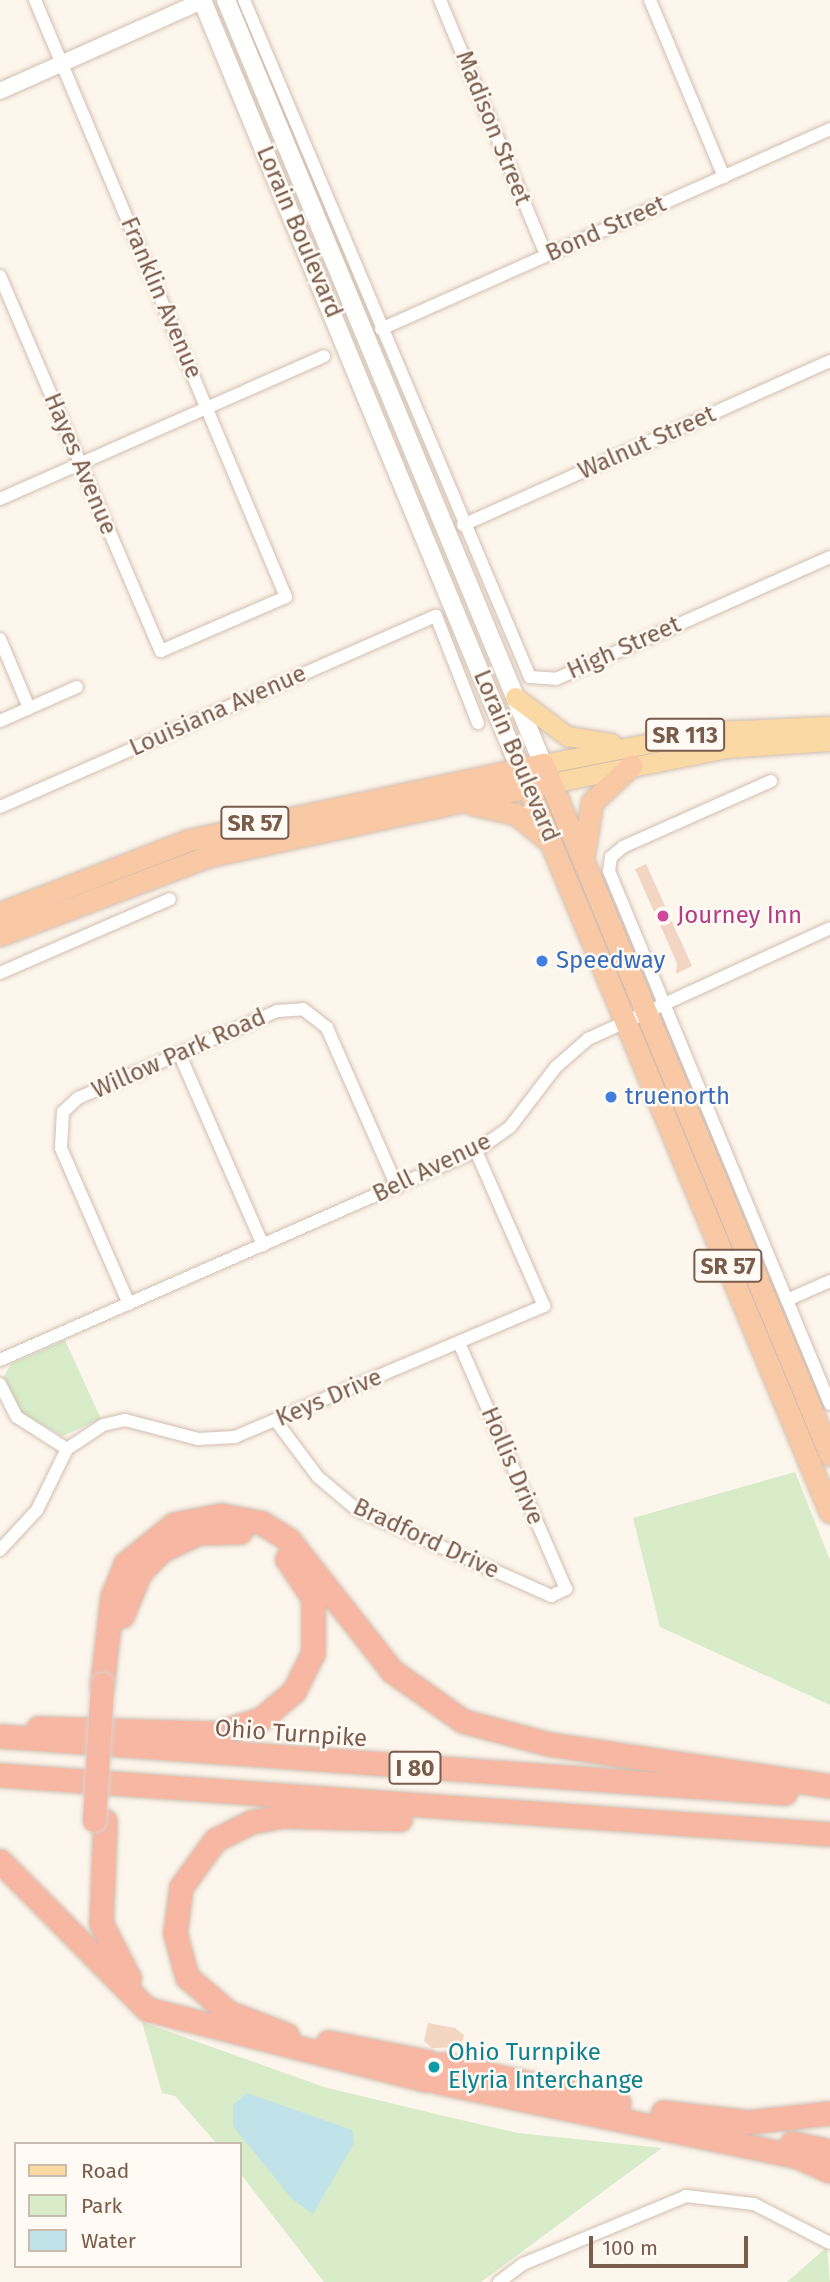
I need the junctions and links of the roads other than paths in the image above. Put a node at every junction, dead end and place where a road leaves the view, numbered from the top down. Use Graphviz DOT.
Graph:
graph roads {
  1 [pos="35,0"];
  2 [pos="203,0"];
  3 [pos="226,0"];
  4 [pos="244,0"];
  5 [pos="440,0"];
  6 [pos="650,0"];
  7 [pos="62,64"];
  8 [pos="0,91"];
  9 [pos="830,129"];
  10 [pos="724,177"];
  11 [pos="546,255"];
  12 [pos="0,276"];
  13 [pos="381,329"];
  14 [pos="324,356"];
  15 [pos="830,361"];
  16 [pos="207,407"];
  17 [pos="80,464"];
  18 [pos="0,499"];
  19 [pos="463,525"];
  20 [pos="830,557"];
  21 [pos="0,639"];
  22 [pos="161,651"];
  23 [pos="77,687"];
  24 [pos="515,697"];
  25 [pos="29,708"];
  26 [pos="0,721"];
  27 [pos="478,723"];
  28 [pos="830,726"];
  29 [pos="830,741"];
  30 [pos="647,742"];
  31 [pos="632,765"];
  32 [pos="547,773"];
  33 [pos="524,778"];
  34 [pos="771,781"];
  35 [pos="456,802"];
  36 [pos="0,807"];
  37 [pos="558,856"];
  38 [pos="584,862"];
  39 [pos="170,899"];
  40 [pos="0,913"];
  41 [pos="830,928"];
  42 [pos="0,935"];
  43 [pos="0,973"];
  44 [pos="645,1011"];
  45 [pos="179,1053"];
  46 [pos="476,1151"];
  47 [pos="397,1187"];
  48 [pos="263,1245"];
  49 [pos="830,1281"];
  50 [pos="787,1300"];
  51 [pos="129,1304"];
  52 [pos="459,1343"];
  53 [pos="0,1360"];
  54 [pos="0,1384"];
  55 [pos="830,1404"];
  56 [pos="276,1421"];
  57 [pos="67,1449"];
  58 [pos="830,1455"];
  59 [pos="830,1512"];
  60 [pos="0,1550"];
  61 [pos="566,1589"];
  62 [pos="108,1684"];
  63 [pos="0,1727"];
  64 [pos="0,1736"];
  65 [pos="0,1775"];
  66 [pos="830,1786"];
  67 [pos="830,1797"];
  68 [pos="99,1820"];
  69 [pos="709,1825"];
  70 [pos="830,1834"];
  71 [pos="0,1861"];
  72 [pos="109,1973"];
  73 [pos="287,2035"];
  74 [pos="434,2072"];
  75 [pos="661,2112"];
  76 [pos="830,2113"];
  77 [pos="830,2151"];
  78 [pos="796,2156"];
  79 [pos="830,2159"];
  80 [pos="830,2171"];
  81 [pos="830,2243"];
  82 [pos="499,2282"];
  1 -- 7 [label="street, Franklin Avenue"];
  2 -- 7 [label="street"];
  2 -- 33 [label="main road, Lorain Boulevard"];
  3 -- 24 [label="main road, Lorain Boulevard"];
  4 -- 13 [label="street, Lorain Boulevard"];
  5 -- 11 [label="street, Madison Street"];
  6 -- 10 [label="street"];
  7 -- 8 [label="street"];
  7 -- 16 [label="street, Franklin Avenue"];
  9 -- 10 [label="street, Bond Street"];
  10 -- 11 [label="street, Bond Street"];
  11 -- 13 [label="street, Bond Street"];
  12 -- 17 [label="street, Hayes Avenue"];
  13 -- 19 [label="street, Lorain Boulevard"];
  14 -- 16 [label="street"];
  15 -- 19 [label="street, Walnut Street"];
  16 -- 17 [label="street"];
  16 -- 22 [label="street, Franklin Avenue"];
  17 -- 18 [label="street"];
  17 -- 22 [label="street, Hayes Avenue"];
  19 -- 20 [label="street, High Street"];
  21 -- 25 [label="street"];
  23 -- 25 [label="street"];
  24 -- 30 [label="main road"];
  24 -- 32 [label="main road, Lorain Boulevard"];
  25 -- 26 [label="street"];
  27 -- 36 [label="street, Louisiana Avenue"];
  28 -- 30 [label="main road, SR 113"];
  29 -- 31 [label="main road, SR 113"];
  30 -- 32 [label="main road, SR 113"];
  31 -- 32 [label="main road, SR 113"];
  31 -- 38 [label="highway"];
  32 -- 33 [label="highway, SR 57"];
  32 -- 38 [label="highway, Lorain Boulevard / SR 57"];
  33 -- 35 [label="highway"];
  33 -- 37 [label="highway, Lorain Boulevard"];
  33 -- 40 [label="highway, SR 57"];
  34 -- 44 [label="street, Lorain Boulevard"];
  35 -- 37 [label="highway, SR 57"];
  35 -- 42 [label="highway, SR 57"];
  37 -- 44 [label="highway, Lorain Boulevard / SR 57"];
  38 -- 44 [label="highway, Lorain Boulevard / SR 57"];
  39 -- 43 [label="street"];
  41 -- 44 [label="street, Bell Avenue"];
  44 -- 46 [label="street, Bell Avenue"];
  44 -- 50 [label="street, Lorain Boulevard"];
  44 -- 58 [label="highway, Lorain Boulevard / SR 57"];
  44 -- 59 [label="highway, Lorain Boulevard / SR 57"];
  45 -- 47 [label="street, Willow Park Road"];
  45 -- 48 [label="street"];
  45 -- 51 [label="street, Willow Park Road"];
  46 -- 47 [label="street, Bell Avenue"];
  46 -- 52 [label="street, Keys Drive"];
  47 -- 48 [label="street, Bell Avenue"];
  48 -- 51 [label="street, Bell Avenue"];
  49 -- 50 [label="street"];
  50 -- 55 [label="street, Lorain Boulevard"];
  51 -- 53 [label="street, Bell Avenue"];
  52 -- 56 [label="street, Keys Drive"];
  52 -- 61 [label="street, Hollis Drive"];
  54 -- 57 [label="street"];
  56 -- 57 [label="street, Keys Drive"];
  56 -- 61 [label="street, Bradford Drive"];
  57 -- 60 [label="street"];
  62 -- 63 [label="highway"];
  62 -- 66 [label="highway"];
  62 -- 68 [label="highway"];
  64 -- 67 [label="highway, Ohio Turnpike / I 80"];
  65 -- 69 [label="highway, I 80"];
  68 -- 72 [label="highway"];
  68 -- 73 [label="highway"];
  69 -- 70 [label="highway, I 80"];
  69 -- 73 [label="highway"];
  71 -- 72 [label="highway"];
  72 -- 74 [label="highway"];
  73 -- 74 [label="highway"];
  74 -- 75 [label="highway"];
  74 -- 78 [label="highway"];
  75 -- 76 [label="highway"];
  75 -- 77 [label="highway"];
  78 -- 79 [label="highway"];
  78 -- 80 [label="highway"];
  81 -- 82 [label="street"];
}
